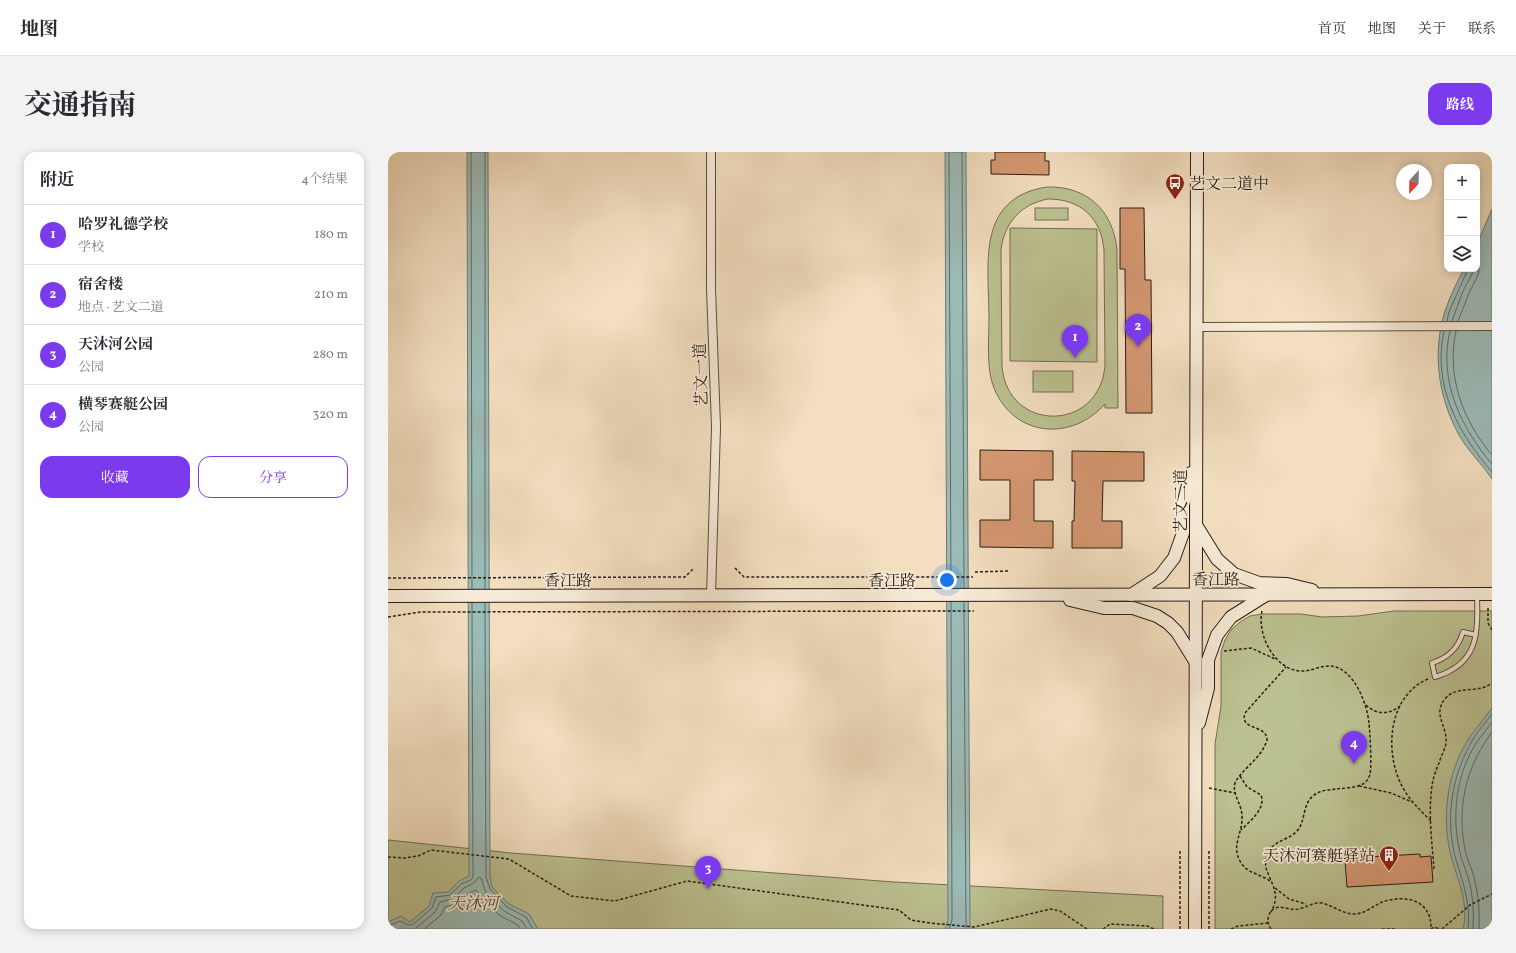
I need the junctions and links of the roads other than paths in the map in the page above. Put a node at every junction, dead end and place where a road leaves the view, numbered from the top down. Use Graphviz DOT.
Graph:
graph roads {
  1 [pos="710,152"];
  2 [pos="1197,152"];
  3 [pos="1492,326"];
  4 [pos="1196,327"];
  5 [pos="1196,452"];
  6 [pos="1196,525"];
  7 [pos="1477,594"];
  8 [pos="1492,594"];
  9 [pos="1051,595"];
  10 [pos="1130,595"];
  11 [pos="1195,595"];
  12 [pos="1266,595"];
  13 [pos="1328,595"];
  14 [pos="388,596"];
  15 [pos="711,596"];
  16 [pos="1476,635"];
  17 [pos="1195,661"];
  18 [pos="1195,742"];
  19 [pos="1195,929"];
  1 -- 15 [label="street, 艺文一道"];
  2 -- 4 [label="main road, 艺文二道"];
  3 -- 4 [label="street"];
  4 -- 5 [label="main road, 艺文二道"];
  5 -- 6 [label="main road, 艺文二道"];
  5 -- 10 [label="main road"];
  6 -- 11 [label="main road, 艺文二道"];
  6 -- 13 [label="main road"];
  7 -- 8 [label="main road, 香江路"];
  7 -- 13 [label="main road, 香江路"];
  7 -- 16 [label="lane"];
  9 -- 10 [label="main road, 香江路"];
  9 -- 15 [label="main road, 香江路"];
  9 -- 17 [label="main road"];
  10 -- 11 [label="main road, 香江路"];
  11 -- 12 [label="main road, 香江路"];
  11 -- 17 [label="main road, 艺文二道"];
  12 -- 13 [label="main road, 香江路"];
  12 -- 18 [label="main road"];
  14 -- 15 [label="main road, 香江路"];
  16 -- 16 [label="lane"];
  17 -- 18 [label="main road, 艺文二道"];
  18 -- 19 [label="main road, 艺文二道"];
}
